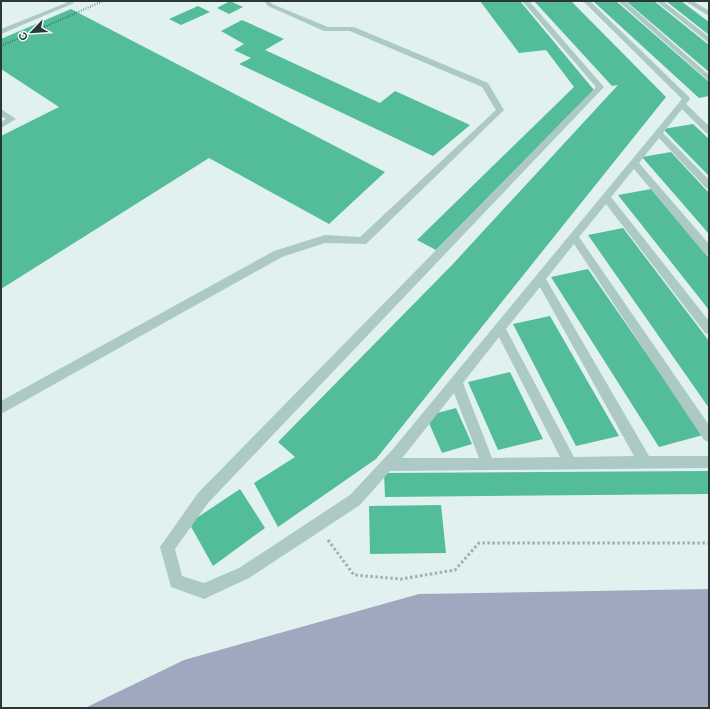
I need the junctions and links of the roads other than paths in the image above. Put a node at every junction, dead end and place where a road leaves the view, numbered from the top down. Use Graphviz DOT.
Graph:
graph roads {
  1 [pos="68,1"];
  2 [pos="267,1"];
  3 [pos="525,1"];
  4 [pos="586,1"];
  5 [pos="621,1"];
  6 [pos="660,1"];
  7 [pos="688,1"];
  8 [pos="709,14"];
  9 [pos="1,32"];
  10 [pos="709,41"];
  11 [pos="709,78"];
  12 [pos="682,104"];
  13 [pos="1,112"];
  14 [pos="1,125"];
  15 [pos="709,131"];
  16 [pos="658,133"];
  17 [pos="634,163"];
  18 [pos="709,186"];
  19 [pos="606,197"];
  20 [pos="574,237"];
  21 [pos="709,251"];
  22 [pos="540,278"];
  23 [pos="500,328"];
  24 [pos="709,330"];
  25 [pos="456,382"];
  26 [pos="1,408"];
  27 [pos="709,436"];
  28 [pos="645,462"];
  29 [pos="709,462"];
  30 [pos="570,463"];
  31 [pos="488,464"];
  32 [pos="388,465"];
  1 -- 9 [label="lane"];
  2 -- 26 [label="lane"];
  3 -- 32 [label="lane"];
  4 -- 12 [label="lane"];
  5 -- 11 [label="lane"];
  6 -- 10 [label="lane"];
  7 -- 8 [label="lane"];
  12 -- 15 [label="lane"];
  12 -- 16 [label="lane"];
  13 -- 14 [label="lane"];
  16 -- 17 [label="lane"];
  16 -- 18 [label="lane"];
  17 -- 19 [label="lane"];
  17 -- 21 [label="lane"];
  19 -- 20 [label="lane"];
  19 -- 24 [label="lane"];
  20 -- 22 [label="lane"];
  20 -- 27 [label="lane"];
  22 -- 23 [label="lane"];
  22 -- 28 [label="lane"];
  23 -- 25 [label="lane"];
  23 -- 30 [label="lane"];
  25 -- 31 [label="lane"];
  25 -- 32 [label="lane"];
  28 -- 29 [label="lane"];
  28 -- 30 [label="lane"];
  30 -- 31 [label="lane"];
  31 -- 32 [label="lane"];
}
